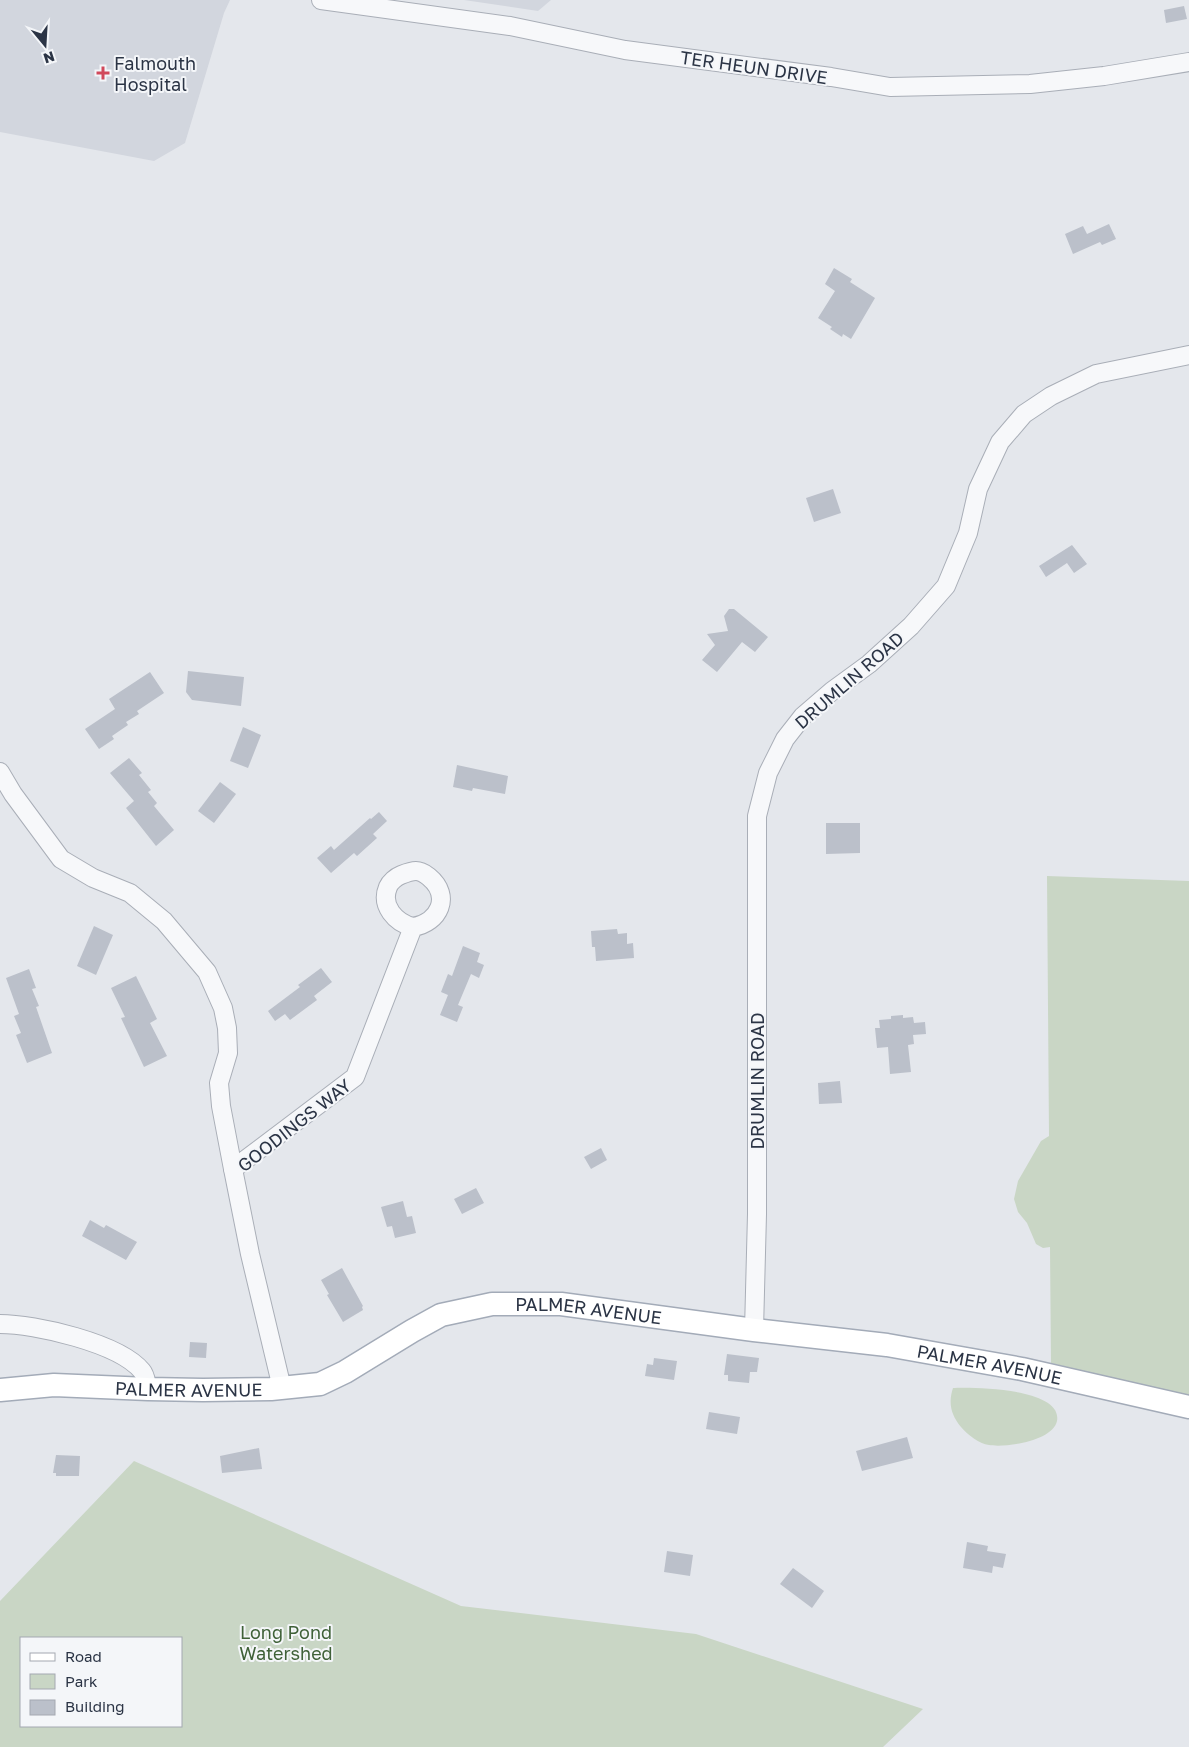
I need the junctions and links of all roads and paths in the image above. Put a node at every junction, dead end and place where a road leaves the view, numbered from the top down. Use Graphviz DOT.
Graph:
graph roads {
  1 [pos="321,0"];
  2 [pos="1189,62"];
  3 [pos="1189,355"];
  4 [pos="0,772"];
  5 [pos="413,927"];
  6 [pos="233,1169"];
  7 [pos="0,1324"];
  8 [pos="754,1330"];
  9 [pos="282,1388"];
  10 [pos="148,1389"];
  11 [pos="0,1390"];
  12 [pos="1189,1407"];
  1 -- 2 [label="street, TER HEUN DRIVE"];
  3 -- 8 [label="street, DRUMLIN ROAD"];
  4 -- 6 [label="street"];
  5 -- 6 [label="street, GOODINGS WAY"];
  6 -- 9 [label="street, GOODINGS WAY"];
  7 -- 10 [label="street"];
  8 -- 9 [label="main road, PALMER AVENUE"];
  8 -- 12 [label="main road, PALMER AVENUE"];
  9 -- 10 [label="main road, PALMER AVENUE"];
  10 -- 11 [label="main road, PALMER AVENUE"];
}
